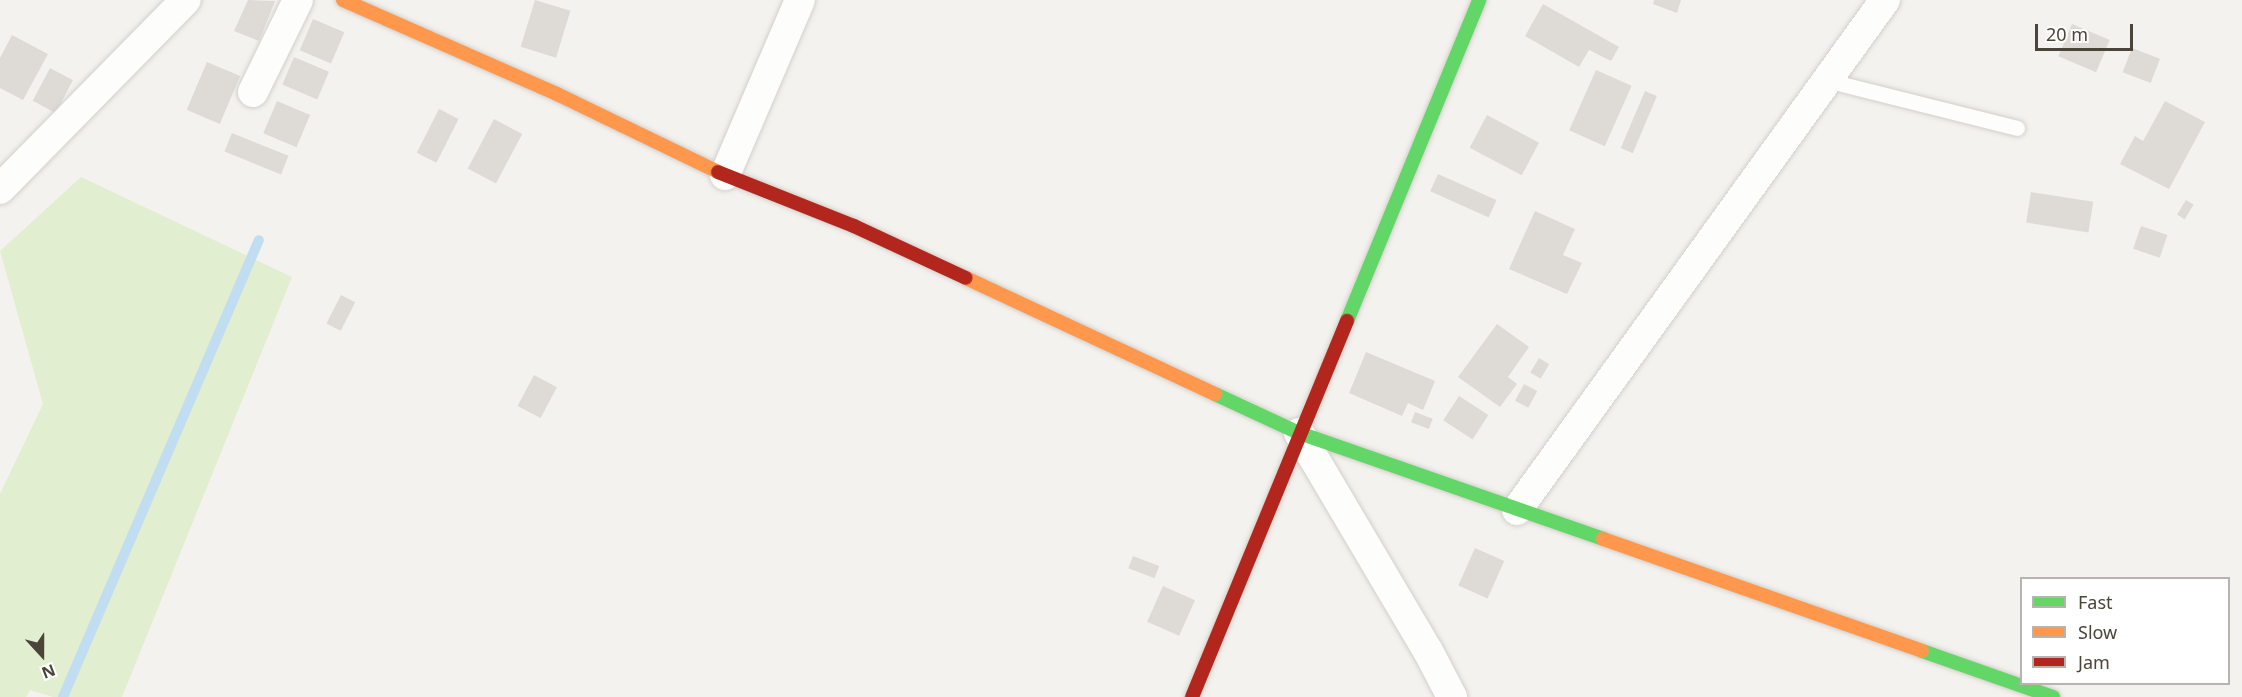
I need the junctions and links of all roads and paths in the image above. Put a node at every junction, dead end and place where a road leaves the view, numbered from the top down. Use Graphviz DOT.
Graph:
graph roads {
  1 [pos="186,0"];
  2 [pos="298,0"];
  3 [pos="343,0"];
  4 [pos="800,0"];
  5 [pos="1479,0"];
  6 [pos="1885,0"];
  7 [pos="1826,80"];
  8 [pos="253,92"];
  9 [pos="2017,128"];
  10 [pos="725,175"];
  11 [pos="0,189"];
  12 [pos="1299,433"];
  13 [pos="1517,510"];
  14 [pos="1192,697"];
  15 [pos="1452,697"];
  16 [pos="2053,697"];
  1 -- 11 [label="street"];
  2 -- 8 [label="street"];
  3 -- 10 [label="street"];
  4 -- 10 [label="street"];
  5 -- 12 [label="street"];
  6 -- 7 [label="street"];
  7 -- 9 [label="lane"];
  7 -- 13 [label="street"];
  10 -- 12 [label="street"];
  12 -- 13 [label="street"];
  12 -- 14 [label="street"];
  12 -- 15 [label="street"];
  13 -- 16 [label="street"];
}
